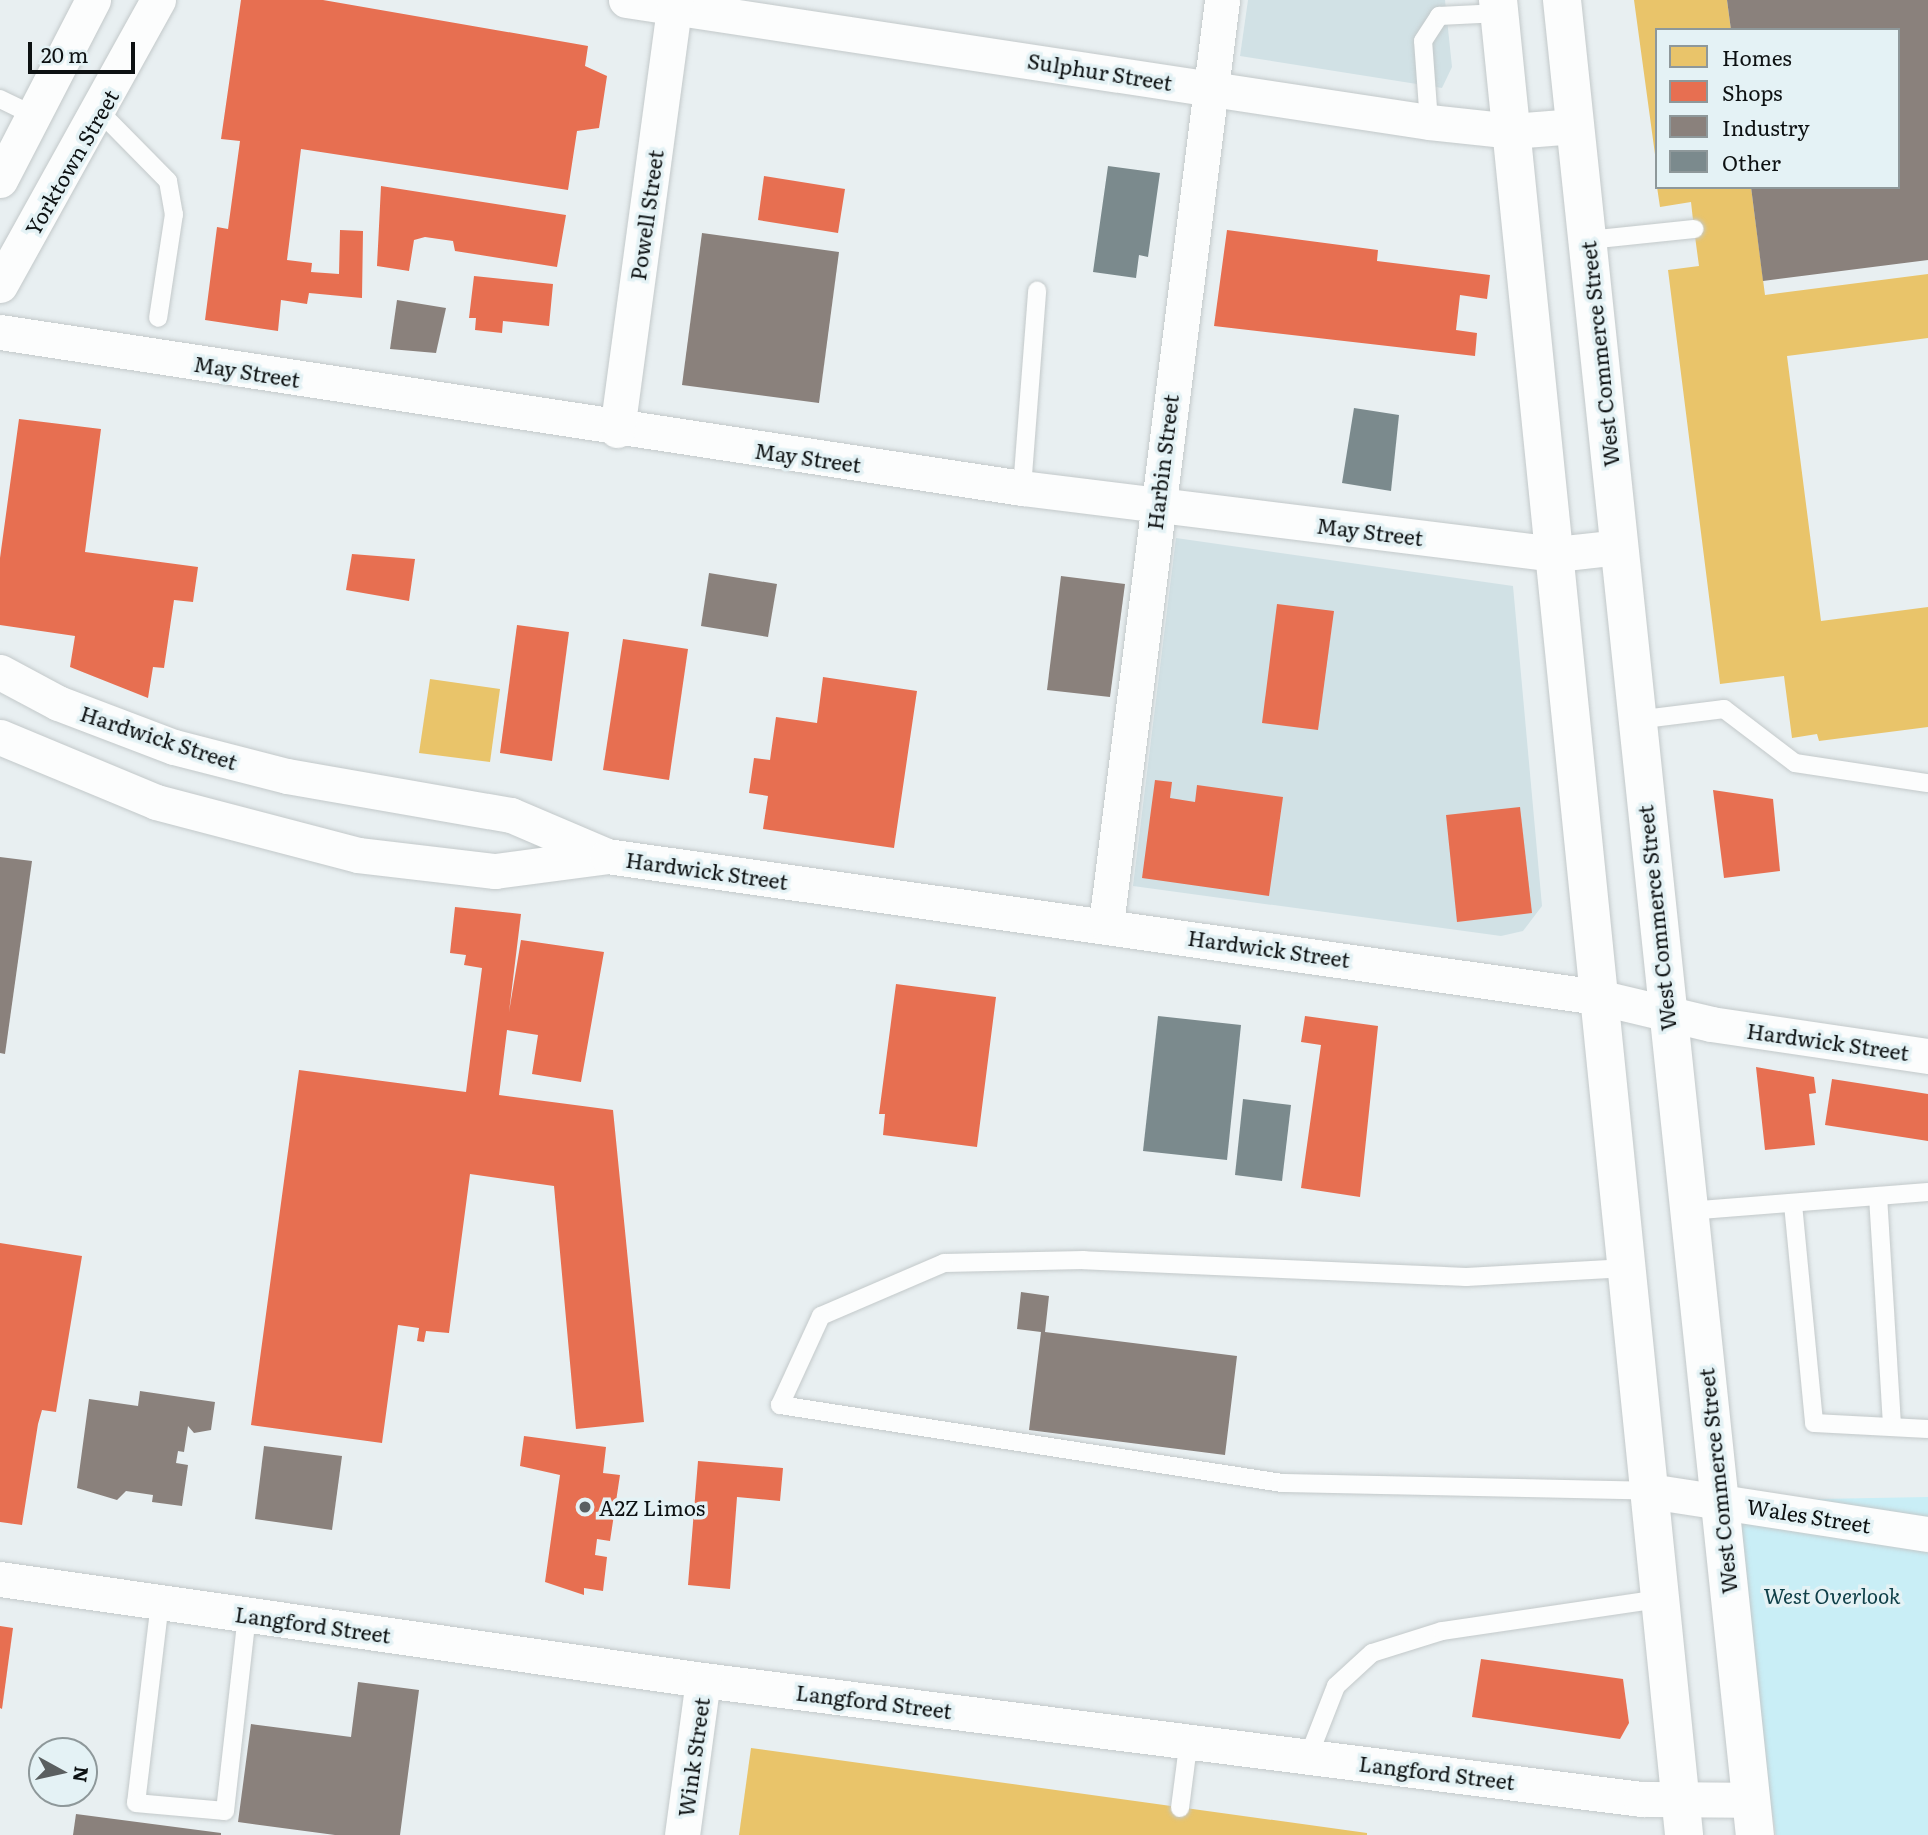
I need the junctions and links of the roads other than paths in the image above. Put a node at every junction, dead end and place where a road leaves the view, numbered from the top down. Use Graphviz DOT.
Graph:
graph roads {
  1 [pos="93,0"];
  2 [pos="158,0"];
  3 [pos="626,0"];
  4 [pos="1222,0"];
  5 [pos="1563,0"];
  6 [pos="674,4"];
  7 [pos="1499,6"];
  8 [pos="1438,8"];
  9 [pos="1211,88"];
  10 [pos="0,99"];
  11 [pos="100,113"];
  12 [pos="37,117"];
  13 [pos="1429,122"];
  14 [pos="1575,127"];
  15 [pos="1512,131"];
  16 [pos="0,180"];
  17 [pos="1694,229"];
  18 [pos="1588,240"];
  19 [pos="0,285"];
  20 [pos="1037,291"];
  21 [pos="158,318"];
  22 [pos="0,332"];
  23 [pos="617,430"];
  24 [pos="1022,488"];
  25 [pos="1156,505"];
  26 [pos="1619,547"];
  27 [pos="1556,554"];
  28 [pos="0,672"];
  29 [pos="1636,720"];
  30 [pos="0,737"];
  31 [pos="1928,783"];
  32 [pos="607,856"];
  33 [pos="1107,924"];
  34 [pos="1598,997"];
  35 [pos="1665,1012"];
  36 [pos="1928,1056"];
  37 [pos="1928,1192"];
  38 [pos="1878,1196"];
  39 [pos="1793,1204"];
  40 [pos="1687,1211"];
  41 [pos="1627,1268"];
  42 [pos="1892,1427"];
  43 [pos="1928,1429"];
  44 [pos="1649,1491"];
  45 [pos="1719,1501"];
  46 [pos="1928,1534"];
  47 [pos="0,1579"];
  48 [pos="1660,1598"];
  49 [pos="160,1602"];
  50 [pos="247,1614"];
  51 [pos="703,1680"];
  52 [pos="1189,1739"];
  53 [pos="1309,1755"];
  54 [pos="1180,1808"];
  55 [pos="1753,1817"];
  56 [pos="1682,1819"];
  57 [pos="682,1835"];
  1 -- 12 [label="street"];
  2 -- 11 [label="street, Yorktown Street"];
  3 -- 6 [label="street, Sulphur Street"];
  4 -- 9 [label="street, Harbin Street"];
  5 -- 14 [label="main road, West Commerce Street"];
  6 -- 9 [label="street, Sulphur Street"];
  6 -- 23 [label="street, Powell Street"];
  7 -- 8 [label="lane"];
  7 -- 15 [label="main road"];
  8 -- 13 [label="lane"];
  9 -- 13 [label="street, Sulphur Street"];
  9 -- 25 [label="street, Harbin Street"];
  10 -- 12 [label="lane"];
  11 -- 19 [label="street, Yorktown Street"];
  11 -- 21 [label="lane"];
  12 -- 16 [label="street"];
  13 -- 15 [label="street, Sulphur Street"];
  14 -- 15 [label="street, Sulphur Street"];
  14 -- 18 [label="main road, West Commerce Street"];
  15 -- 27 [label="main road"];
  17 -- 18 [label="lane"];
  18 -- 26 [label="main road, West Commerce Street"];
  20 -- 24 [label="lane"];
  22 -- 23 [label="street, May Street"];
  23 -- 24 [label="street, May Street"];
  24 -- 25 [label="street, May Street"];
  25 -- 27 [label="street, May Street"];
  25 -- 33 [label="street, Harbin Street"];
  26 -- 27 [label="street, May Street"];
  26 -- 29 [label="main road, West Commerce Street"];
  27 -- 34 [label="main road"];
  28 -- 32 [label="street, Hardwick Street"];
  29 -- 31 [label="lane"];
  29 -- 35 [label="main road, West Commerce Street"];
  30 -- 32 [label="street, Hardwick Street"];
  32 -- 33 [label="street, Hardwick Street"];
  33 -- 34 [label="street, Hardwick Street"];
  34 -- 35 [label="street, Hardwick Street"];
  34 -- 41 [label="main road"];
  35 -- 36 [label="street, Hardwick Street"];
  35 -- 40 [label="main road, West Commerce Street"];
  37 -- 38 [label="lane"];
  38 -- 39 [label="lane"];
  38 -- 42 [label="lane"];
  39 -- 40 [label="lane"];
  39 -- 42 [label="lane"];
  40 -- 45 [label="main road, West Commerce Street"];
  41 -- 44 [label="main road"];
  41 -- 44 [label="lane"];
  42 -- 43 [label="lane"];
  44 -- 45 [label="street, Wales Street"];
  44 -- 48 [label="main road"];
  45 -- 46 [label="street, Wales Street"];
  45 -- 55 [label="main road, West Commerce Street"];
  47 -- 49 [label="street, Langford Street"];
  48 -- 53 [label="lane"];
  48 -- 56 [label="main road"];
  49 -- 50 [label="street, Langford Street"];
  49 -- 50 [label="lane"];
  50 -- 51 [label="street, Langford Street"];
  51 -- 52 [label="street, Langford Street"];
  51 -- 57 [label="street, Wink Street"];
  52 -- 53 [label="street, Langford Street"];
  52 -- 54 [label="lane"];
  53 -- 56 [label="street, Langford Street"];
  55 -- 56 [label="street, Langford Street"];
}
